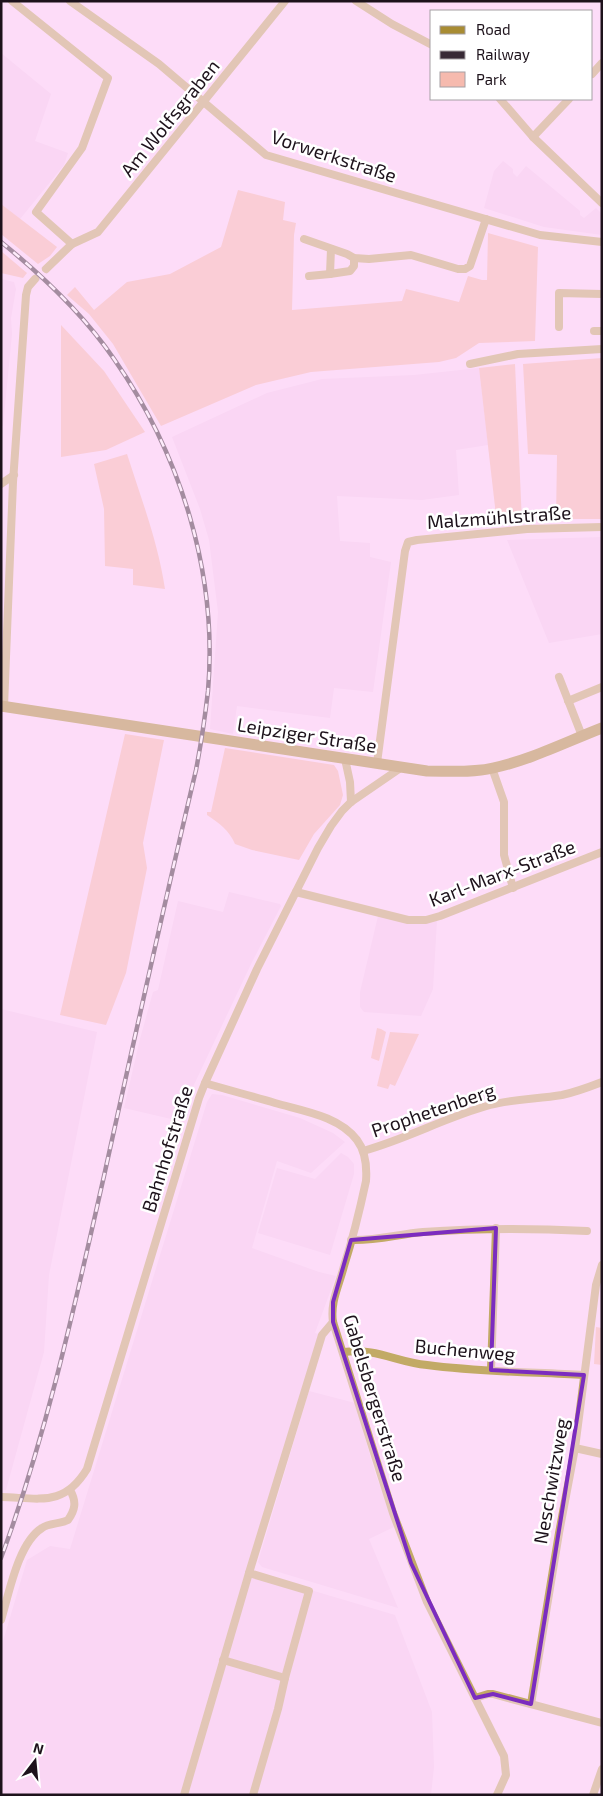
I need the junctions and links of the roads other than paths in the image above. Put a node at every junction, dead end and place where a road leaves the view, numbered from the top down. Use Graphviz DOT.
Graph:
graph roads {
  1 [pos="12,1"];
  2 [pos="70,1"];
  3 [pos="285,1"];
  4 [pos="356,1"];
  5 [pos="430,45"];
  6 [pos="602,63"];
  7 [pos="593,73"];
  8 [pos="501,100"];
  9 [pos="568,100"];
  10 [pos="204,101"];
  11 [pos="533,137"];
  12 [pos="602,203"];
  13 [pos="486,219"];
  14 [pos="304,239"];
  15 [pos="602,242"];
  16 [pos="72,244"];
  17 [pos="331,248"];
  18 [pos="354,258"];
  19 [pos="46,269"];
  20 [pos="330,274"];
  21 [pos="309,276"];
  22 [pos="36,279"];
  23 [pos="602,294"];
  24 [pos="559,327"];
  25 [pos="602,349"];
  26 [pos="470,364"];
  27 [pos="14,474"];
  28 [pos="1,484"];
  29 [pos="602,527"];
  30 [pos="559,677"];
  31 [pos="602,687"];
  32 [pos="568,701"];
  33 [pos="2,710"];
  34 [pos="602,728"];
  35 [pos="582,736"];
  36 [pos="345,759"];
  37 [pos="377,764"];
  38 [pos="402,767"];
  39 [pos="492,768"];
  40 [pos="351,802"];
  41 [pos="602,852"];
  42 [pos="513,888"];
  43 [pos="296,892"];
  44 [pos="602,1082"];
  45 [pos="205,1083"];
  46 [pos="363,1150"];
  47 [pos="496,1228"];
  48 [pos="587,1231"];
  49 [pos="351,1240"];
  50 [pos="602,1264"];
  51 [pos="333,1322"];
  52 [pos="344,1352"];
  53 [pos="491,1370"];
  54 [pos="584,1375"];
  55 [pos="575,1448"];
  56 [pos="602,1454"];
  57 [pos="70,1490"];
  58 [pos="1,1496"];
  59 [pos="250,1572"];
  60 [pos="1,1620"];
  61 [pos="223,1660"];
  62 [pos="285,1678"];
  63 [pos="475,1698"];
  64 [pos="531,1704"];
  65 [pos="602,1723"];
  66 [pos="602,1769"];
  67 [pos="184,1795"];
  68 [pos="253,1795"];
  69 [pos="497,1795"];
  70 [pos="593,1795"];
  1 -- 16 [label="street"];
  2 -- 10 [label="street, Vorwerkstraße"];
  3 -- 10 [label="street, Am Wolfsgraben"];
  4 -- 5 [label="street"];
  6 -- 7 [label="street"];
  8 -- 11 [label="street"];
  9 -- 11 [label="street"];
  10 -- 13 [label="street, Vorwerkstraße"];
  10 -- 16 [label="street, Am Wolfsgraben"];
  11 -- 12 [label="street"];
  13 -- 15 [label="street, Vorwerkstraße"];
  13 -- 18 [label="street"];
  14 -- 17 [label="street"];
  16 -- 19 [label="street, Am Wolfsgraben"];
  17 -- 18 [label="street"];
  17 -- 20 [label="street"];
  18 -- 20 [label="street"];
  20 -- 21 [label="street"];
  22 -- 27 [label="street"];
  23 -- 24 [label="street"];
  25 -- 26 [label="street"];
  27 -- 28 [label="street"];
  27 -- 33 [label="street"];
  29 -- 37 [label="street, Malzmühlstraße"];
  30 -- 32 [label="street"];
  31 -- 32 [label="street"];
  32 -- 35 [label="street"];
  33 -- 36 [label="main road, Leipziger Straße"];
  34 -- 35 [label="main road, Leipziger Straße"];
  35 -- 39 [label="main road, Leipziger Straße"];
  36 -- 37 [label="main road, Leipziger Straße"];
  36 -- 40 [label="street"];
  37 -- 38 [label="main road, Leipziger Straße"];
  38 -- 39 [label="main road, Leipziger Straße"];
  38 -- 40 [label="street, Bahnhofstraße"];
  39 -- 42 [label="street"];
  40 -- 43 [label="street, Bahnhofstraße"];
  41 -- 42 [label="street, Karl-Marx-Straße"];
  42 -- 43 [label="street, Karl-Marx-Straße"];
  43 -- 45 [label="street, Bahnhofstraße"];
  44 -- 46 [label="street, Prophetenberg"];
  45 -- 46 [label="street"];
  45 -- 57 [label="street, Bahnhofstraße"];
  46 -- 49 [label="street, Gabelsbergerstraße"];
  47 -- 48 [label="street"];
  47 -- 49 [label="street"];
  47 -- 53 [label="street"];
  49 -- 51 [label="street, Gabelsbergerstraße"];
  50 -- 54 [label="street, Neschwitzweg"];
  51 -- 52 [label="street, Gabelsbergerstraße"];
  51 -- 59 [label="street"];
  52 -- 53 [label="street, Buchenweg"];
  52 -- 63 [label="street, Gabelsbergerstraße"];
  53 -- 54 [label="street, Buchenweg"];
  54 -- 55 [label="street, Neschwitzweg"];
  55 -- 56 [label="street"];
  55 -- 64 [label="street, Neschwitzweg"];
  57 -- 58 [label="street"];
  57 -- 60 [label="street"];
  59 -- 61 [label="street"];
  59 -- 62 [label="street"];
  61 -- 62 [label="street"];
  61 -- 67 [label="street"];
  62 -- 68 [label="street"];
  63 -- 64 [label="street"];
  63 -- 69 [label="street, Gabelsbergerstraße"];
  64 -- 65 [label="street"];
  66 -- 70 [label="street"];
}
